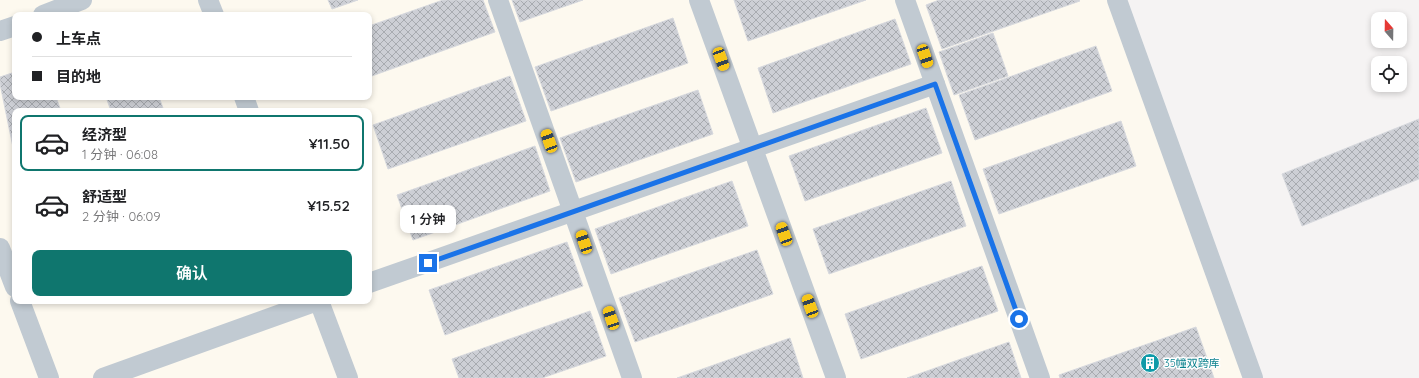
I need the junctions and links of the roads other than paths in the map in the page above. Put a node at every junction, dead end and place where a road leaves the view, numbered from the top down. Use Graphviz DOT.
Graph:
graph roads {
  1 [pos="82,0"];
  2 [pos="208,0"];
  3 [pos="498,0"];
  4 [pos="699,0"];
  5 [pos="906,0"];
  6 [pos="1117,0"];
  7 [pos="51,12"];
  8 [pos="213,12"];
  9 [pos="12,27"];
  10 [pos="0,31"];
  11 [pos="935,84"];
  12 [pos="753,148"];
  13 [pos="574,212"];
  14 [pos="0,248"];
  15 [pos="12,280"];
  16 [pos="372,282"];
  17 [pos="21,304"];
  18 [pos="310,304"];
  19 [pos="319,304"];
  20 [pos="49,378"];
  21 [pos="103,378"];
  22 [pos="348,378"];
  23 [pos="632,378"];
  24 [pos="836,378"];
  25 [pos="1040,378"];
  26 [pos="1253,378"];
  1 -- 7 [label="street"];
  2 -- 8 [label="street"];
  3 -- 13 [label="street"];
  4 -- 12 [label="street"];
  5 -- 11 [label="street"];
  6 -- 26 [label="street"];
  9 -- 10 [label="street"];
  11 -- 12 [label="street"];
  11 -- 25 [label="street"];
  12 -- 13 [label="street"];
  12 -- 24 [label="street"];
  13 -- 16 [label="street"];
  13 -- 23 [label="street"];
  14 -- 15 [label="street"];
  17 -- 20 [label="street"];
  18 -- 21 [label="street"];
  19 -- 22 [label="street"];
}
